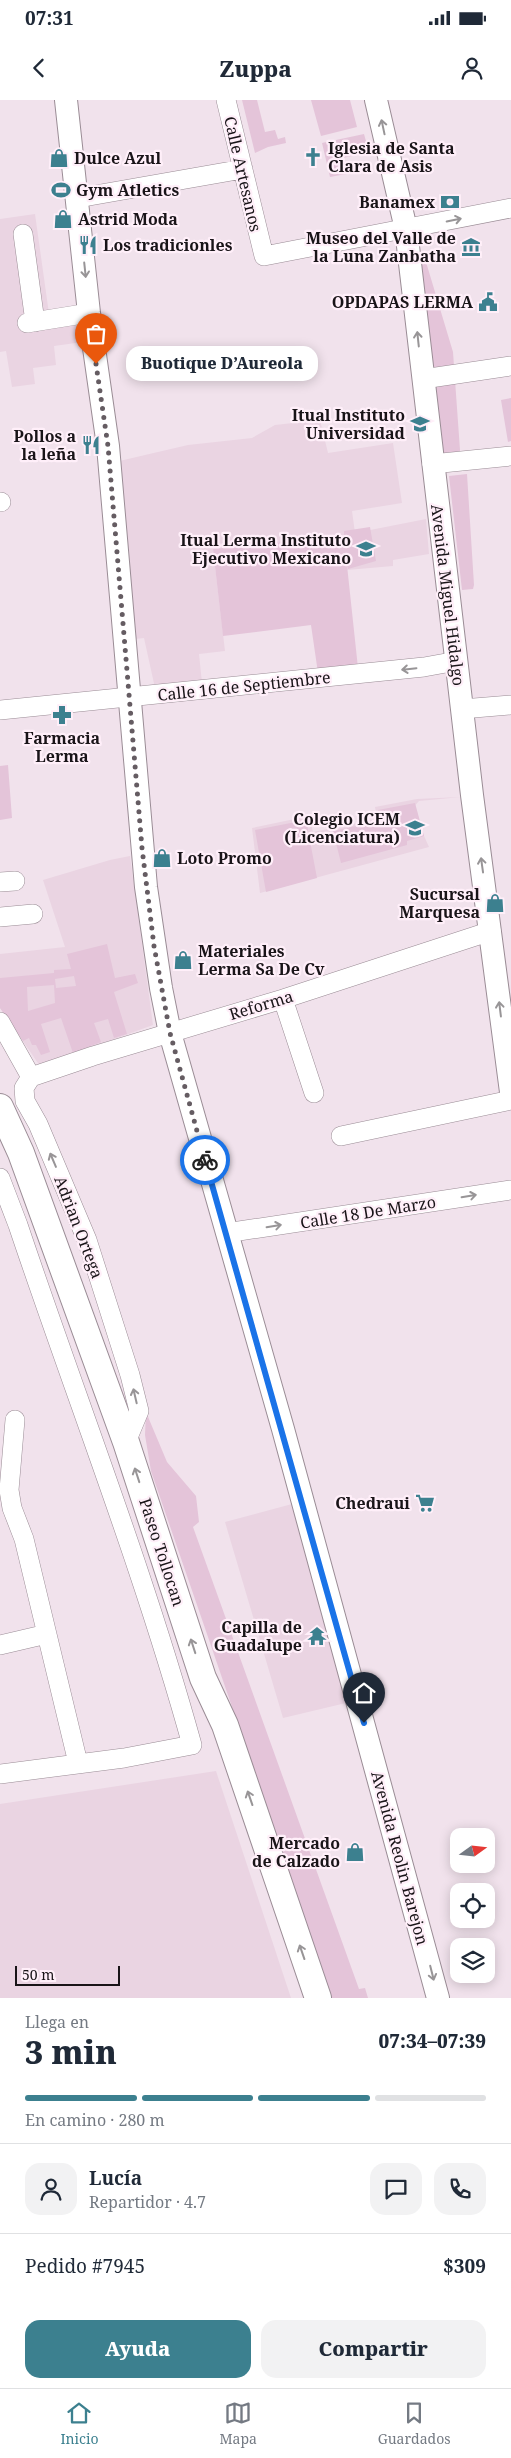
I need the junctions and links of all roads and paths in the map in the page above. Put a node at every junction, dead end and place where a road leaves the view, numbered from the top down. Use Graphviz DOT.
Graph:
graph roads {
  1 [pos="66,100"];
  2 [pos="226,100"];
  3 [pos="376,100"];
  4 [pos="242,169"];
  5 [pos="78,198"];
  6 [pos="511,208"];
  7 [pos="406,229"];
  8 [pos="23,234"];
  9 [pos="90,313"];
  10 [pos="511,366"];
  11 [pos="423,379"];
  12 [pos="511,456"];
  13 [pos="432,464"];
  14 [pos="457,661"];
  15 [pos="130,698"];
  16 [pos="511,705"];
  17 [pos="462,709"];
  18 [pos="0,710"];
  19 [pos="33,914"];
  20 [pos="0,917"];
  21 [pos="491,931"];
  22 [pos="283,999"];
  23 [pos="0,1022"];
  24 [pos="170,1033"];
  25 [pos="508,1055"];
  26 [pos="31,1077"];
  27 [pos="511,1092"];
  28 [pos="314,1093"];
  29 [pos="511,1100"];
  30 [pos="0,1107"];
  31 [pos="340,1136"];
  32 [pos="0,1178"];
  33 [pos="511,1190"];
  34 [pos="226,1233"];
  35 [pos="15,1420"];
  36 [pos="126,1442"];
  37 [pos="6,1509"];
  38 [pos="47,1634"];
  39 [pos="0,1645"];
  40 [pos="78,1763"];
  41 [pos="0,1774"];
  42 [pos="318,1998"];
  43 [pos="438,1998"];
  1 -- 5 [label="main road, Avenida Reolin Barejon"];
  2 -- 4 [label="street, Calle Artesanos"];
  7 -- 3 [label="main road, Avenida Miguel Hidalgo, one-way"];
  4 -- 5 [label="street"];
  4 -- 7 [label="street, Calle Artesanos"];
  5 -- 9 [label="main road, Avenida Reolin Barejon, one-way"];
  7 -- 6 [label="street, one-way"];
  11 -- 7 [label="main road, Avenida Miguel Hidalgo, one-way"];
  8 -- 9 [label="street"];
  9 -- 15 [label="main road, Avenida Reolin Barejon"];
  10 -- 11 [label="street"];
  11 -- 13 [label="main road, Avenida Miguel Hidalgo"];
  12 -- 13 [label="street"];
  13 -- 14 [label="main road, Avenida Miguel Hidalgo"];
  14 -- 15 [label="street, Calle 16 de Septiembre, one-way"];
  14 -- 17 [label="main road, Avenida Miguel Hidalgo"];
  15 -- 18 [label="street, Calle 16 de Septiembre"];
  15 -- 24 [label="main road, Avenida Reolin Barejon"];
  16 -- 17 [label="street"];
  21 -- 17 [label="main road, Avenida Miguel Hidalgo, one-way"];
  19 -- 20 [label="street"];
  21 -- 22 [label="street, Reforma"];
  25 -- 21 [label="main road, Avenida Miguel Hidalgo, one-way"];
  22 -- 24 [label="street, Reforma"];
  22 -- 28 [label="street"];
  23 -- 26 [label="street"];
  24 -- 26 [label="street, Reforma"];
  24 -- 34 [label="main road, Avenida Reolin Barejon"];
  25 -- 27 [label="main road, Avenida Miguel Hidalgo"];
  36 -- 26 [label="street, Adrian Ortega, one-way"];
  29 -- 31 [label="street"];
  30 -- 36 [label="highway, Paseo Tollocan"];
  32 -- 40 [label="street"];
  34 -- 33 [label="street, Calle 18 De Marzo, one-way"];
  34 -- 43 [label="main road, Avenida Reolin Barejon, one-way"];
  35 -- 37 [label="street"];
  42 -- 36 [label="highway, Paseo Tollocan, one-way"];
  37 -- 38 [label="street"];
  38 -- 39 [label="street"];
  38 -- 40 [label="street"];
  40 -- 41 [label="street"];
}
